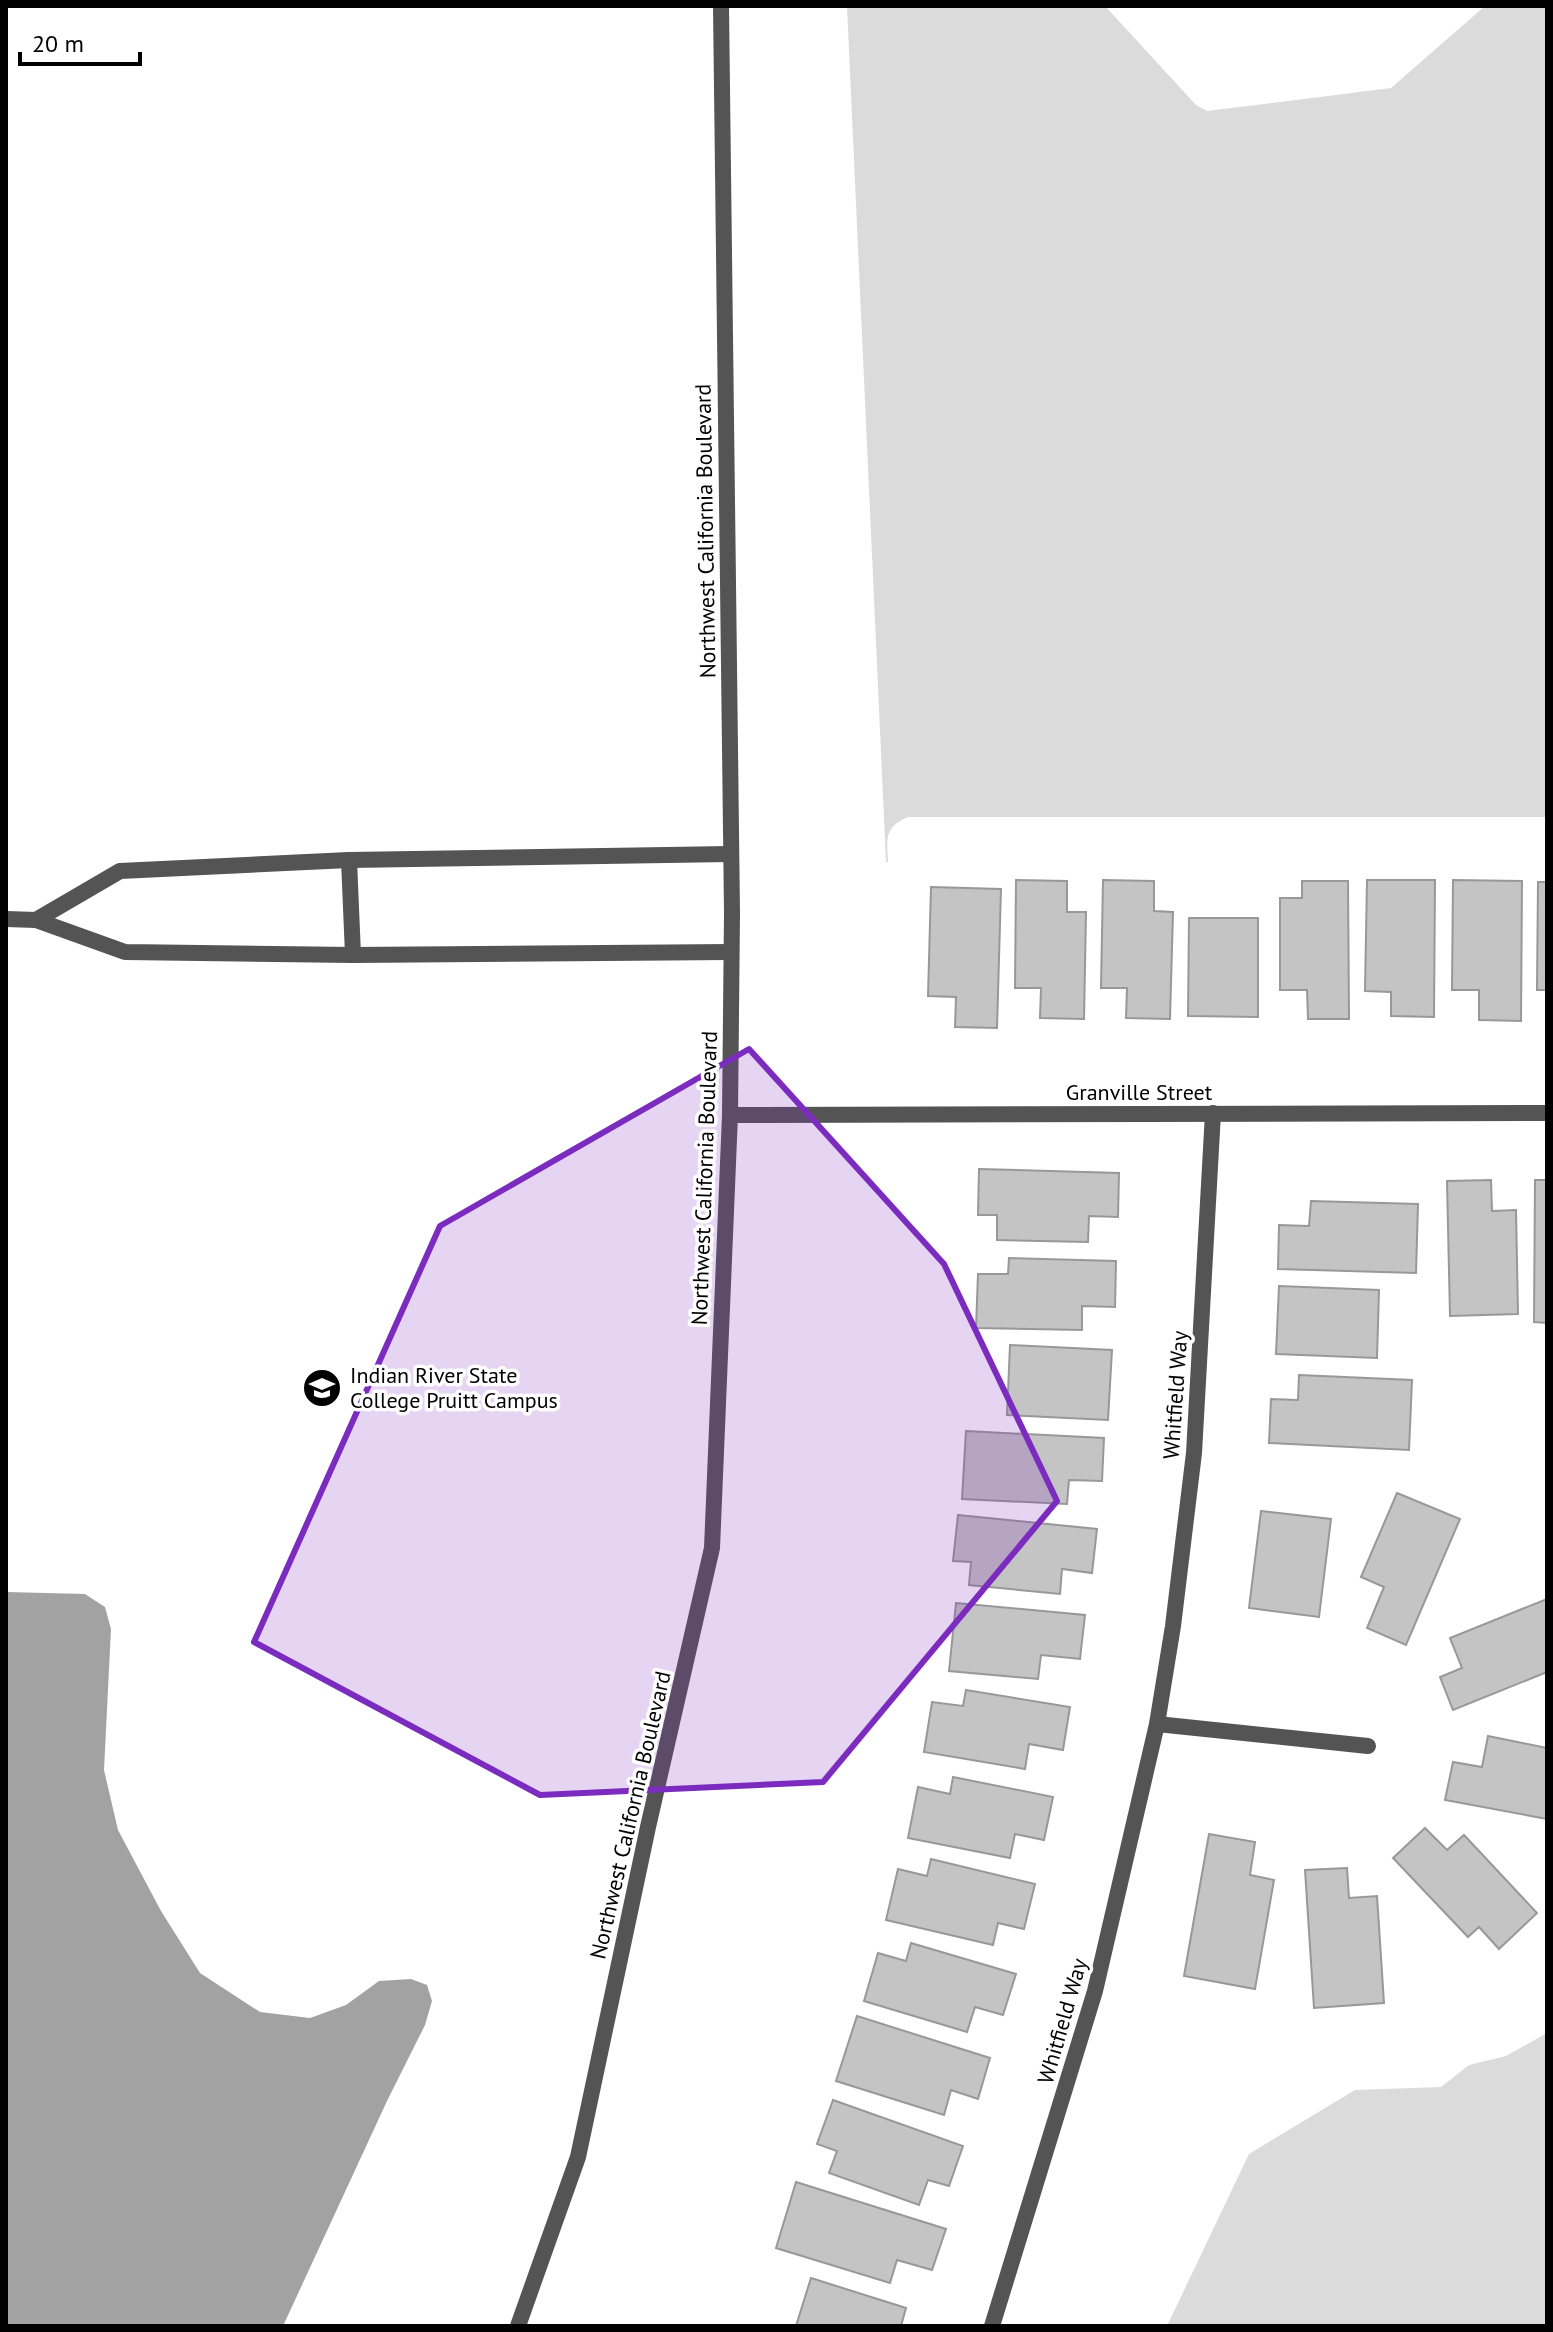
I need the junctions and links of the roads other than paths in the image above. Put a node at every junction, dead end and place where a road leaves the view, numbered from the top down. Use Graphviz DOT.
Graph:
graph roads {
  1 [pos="721,6"];
  2 [pos="730,854"];
  3 [pos="349,860"];
  4 [pos="6,919"];
  5 [pos="36,920"];
  6 [pos="731,952"];
  7 [pos="353,955"];
  8 [pos="1213,1113"];
  9 [pos="1547,1113"];
  10 [pos="730,1115"];
  11 [pos="1157,1724"];
  12 [pos="1368,1746"];
  13 [pos="518,2326"];
  14 [pos="992,2326"];
  1 -- 2 [label="street, Northwest California Boulevard"];
  2 -- 3 [label="street"];
  2 -- 6 [label="street, Northwest California Boulevard"];
  3 -- 5 [label="street"];
  3 -- 7 [label="street"];
  4 -- 5 [label="street"];
  5 -- 7 [label="street"];
  6 -- 7 [label="street"];
  6 -- 10 [label="street, Northwest California Boulevard"];
  8 -- 9 [label="street, Granville Street"];
  8 -- 10 [label="street, Granville Street"];
  8 -- 11 [label="street, Whitfield Way"];
  10 -- 13 [label="street, Northwest California Boulevard"];
  11 -- 12 [label="street"];
  11 -- 14 [label="street, Whitfield Way"];
}
